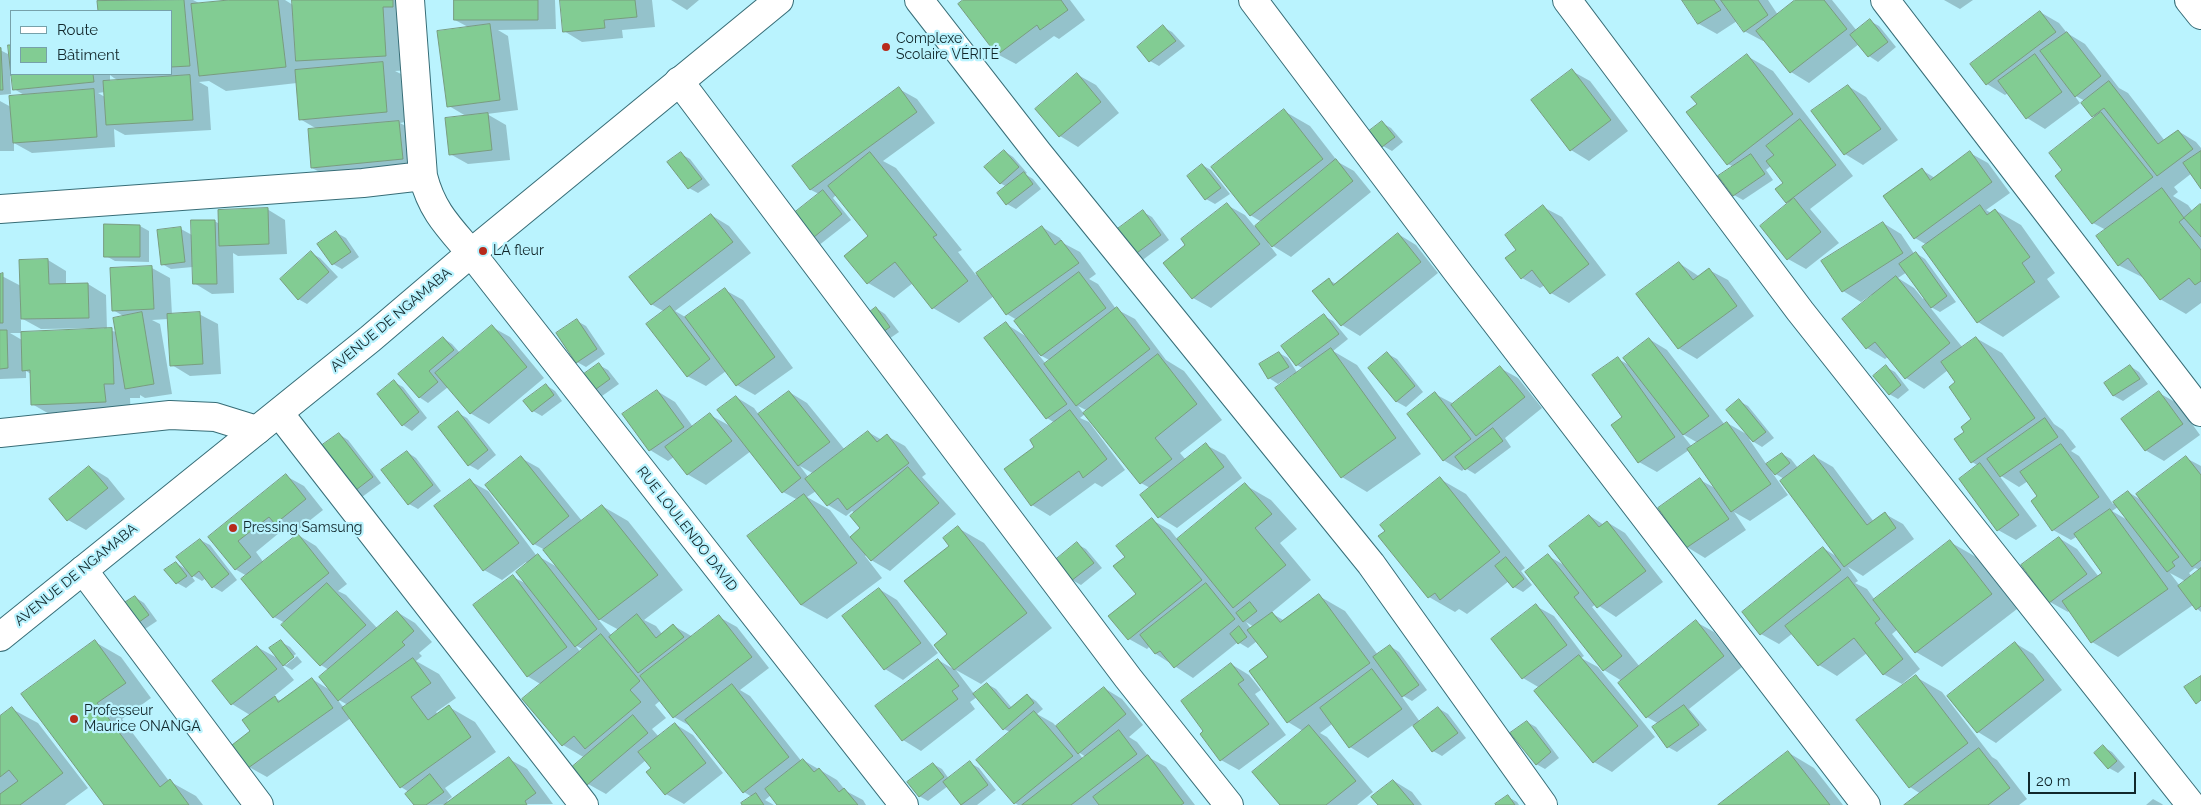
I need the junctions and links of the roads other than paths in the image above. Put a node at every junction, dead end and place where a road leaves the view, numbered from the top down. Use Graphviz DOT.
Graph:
graph roads {
  1 [pos="410,0"];
  2 [pos="779,0"];
  3 [pos="919,0"];
  4 [pos="1253,0"];
  5 [pos="1567,0"];
  6 [pos="1885,0"];
  7 [pos="2189,0"];
  8 [pos="2201,15"];
  9 [pos="679,81"];
  10 [pos="423,176"];
  11 [pos="0,209"];
  12 [pos="471,253"];
  13 [pos="2201,412"];
  14 [pos="279,413"];
  15 [pos="257,430"];
  16 [pos="0,432"];
  17 [pos="84,570"];
  18 [pos="0,637"];
  19 [pos="260,805"];
  20 [pos="584,805"];
  21 [pos="904,805"];
  22 [pos="1230,805"];
  23 [pos="1542,805"];
  24 [pos="1866,805"];
  25 [pos="2192,805"];
  1 -- 10 [label="street, RUE LOULENDO DAVID"];
  2 -- 9 [label="street, AVENUE DE NGAMABA"];
  3 -- 23 [label="street"];
  4 -- 24 [label="street"];
  5 -- 25 [label="street"];
  6 -- 13 [label="street"];
  7 -- 8 [label="street"];
  9 -- 12 [label="street, AVENUE DE NGAMABA"];
  9 -- 22 [label="street"];
  10 -- 11 [label="street"];
  10 -- 12 [label="street, RUE LOULENDO DAVID"];
  12 -- 14 [label="street, AVENUE DE NGAMABA"];
  12 -- 21 [label="street, RUE LOULENDO DAVID"];
  14 -- 15 [label="street, AVENUE DE NGAMABA"];
  14 -- 20 [label="street"];
  15 -- 16 [label="street"];
  15 -- 17 [label="street, AVENUE DE NGAMABA"];
  17 -- 18 [label="street, AVENUE DE NGAMABA"];
  17 -- 19 [label="street"];
}
